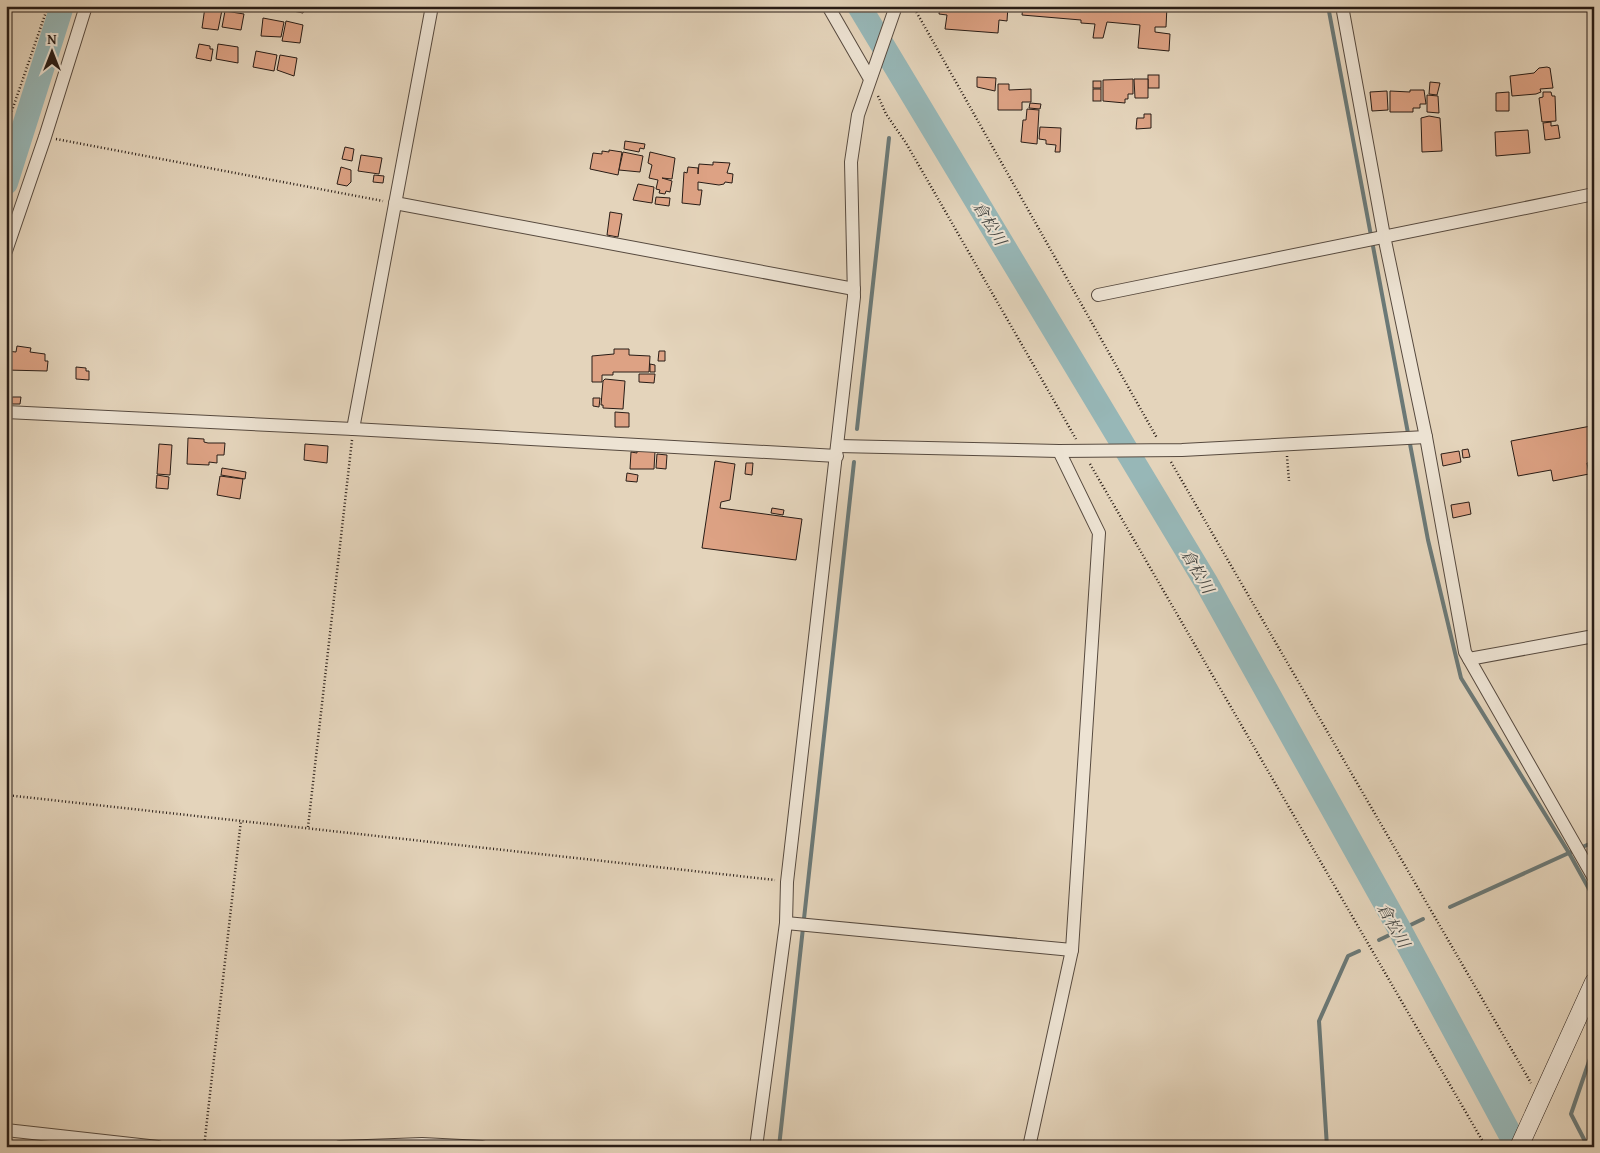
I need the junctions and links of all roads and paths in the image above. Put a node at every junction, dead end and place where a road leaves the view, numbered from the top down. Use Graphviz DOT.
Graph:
graph roads {
  1 [pos="48,6"];
  2 [pos="86,6"];
  3 [pos="432,6"];
  4 [pos="828,6"];
  5 [pos="896,6"];
  6 [pos="913,6"];
  7 [pos="1342,6"];
  8 [pos="870,79"];
  9 [pos="6,128"];
  10 [pos="45,137"];
  11 [pos="1594,194"];
  12 [pos="395,203"];
  13 [pos="1384,236"];
  14 [pos="6,251"];
  15 [pos="854,289"];
  16 [pos="1098,296"];
  17 [pos="6,412"];
  18 [pos="353,428"];
  19 [pos="1421,438"];
  20 [pos="1164,450"];
  21 [pos="838,451"];
  22 [pos="1059,451"];
  23 [pos="1083,451"];
  24 [pos="1288,463"];
  25 [pos="1289,481"];
  26 [pos="1594,636"];
  27 [pos="1469,659"];
  28 [pos="6,795"];
  29 [pos="241,820"];
  30 [pos="308,827"];
  31 [pos="1594,878"];
  32 [pos="787,882"];
  33 [pos="790,924"];
  34 [pos="1072,950"];
  35 [pos="1594,982"];
  36 [pos="1540,1099"];
  37 [pos="6,1130"];
  38 [pos="158,1147"];
  39 [pos="204,1147"];
  40 [pos="340,1147"];
  41 [pos="482,1147"];
  42 [pos="756,1147"];
  43 [pos="1029,1147"];
  44 [pos="1486,1147"];
  45 [pos="1519,1147"];
  1 -- 9 [label="path"];
  2 -- 10 [label="street"];
  3 -- 12 [label="street"];
  4 -- 8 [label="street"];
  5 -- 8 [label="street"];
  6 -- 20 [label="path"];
  7 -- 13 [label="street"];
  8 -- 15 [label="street"];
  8 -- 23 [label="path"];
  10 -- 12 [label="path"];
  10 -- 14 [label="street"];
  11 -- 13 [label="street"];
  12 -- 15 [label="street"];
  12 -- 18 [label="street"];
  13 -- 16 [label="street"];
  13 -- 19 [label="street"];
  15 -- 21 [label="street"];
  17 -- 18 [label="street"];
  18 -- 21 [label="street"];
  18 -- 30 [label="path"];
  19 -- 20 [label="street"];
  19 -- 27 [label="street"];
  20 -- 23 [label="street"];
  20 -- 36 [label="path"];
  21 -- 22 [label="street"];
  21 -- 32 [label="street"];
  22 -- 23 [label="street"];
  22 -- 34 [label="street"];
  23 -- 44 [label="path"];
  24 -- 25 [label="path"];
  26 -- 27 [label="street"];
  27 -- 31 [label="street"];
  28 -- 29 [label="path"];
  29 -- 30 [label="path"];
  29 -- 39 [label="path"];
  30 -- 32 [label="path"];
  32 -- 33 [label="street"];
  33 -- 34 [label="street"];
  33 -- 42 [label="street"];
  34 -- 43 [label="street"];
  35 -- 36 [label="main road"];
  36 -- 45 [label="main road"];
  37 -- 38 [label="street"];
  40 -- 41 [label="street"];
}
